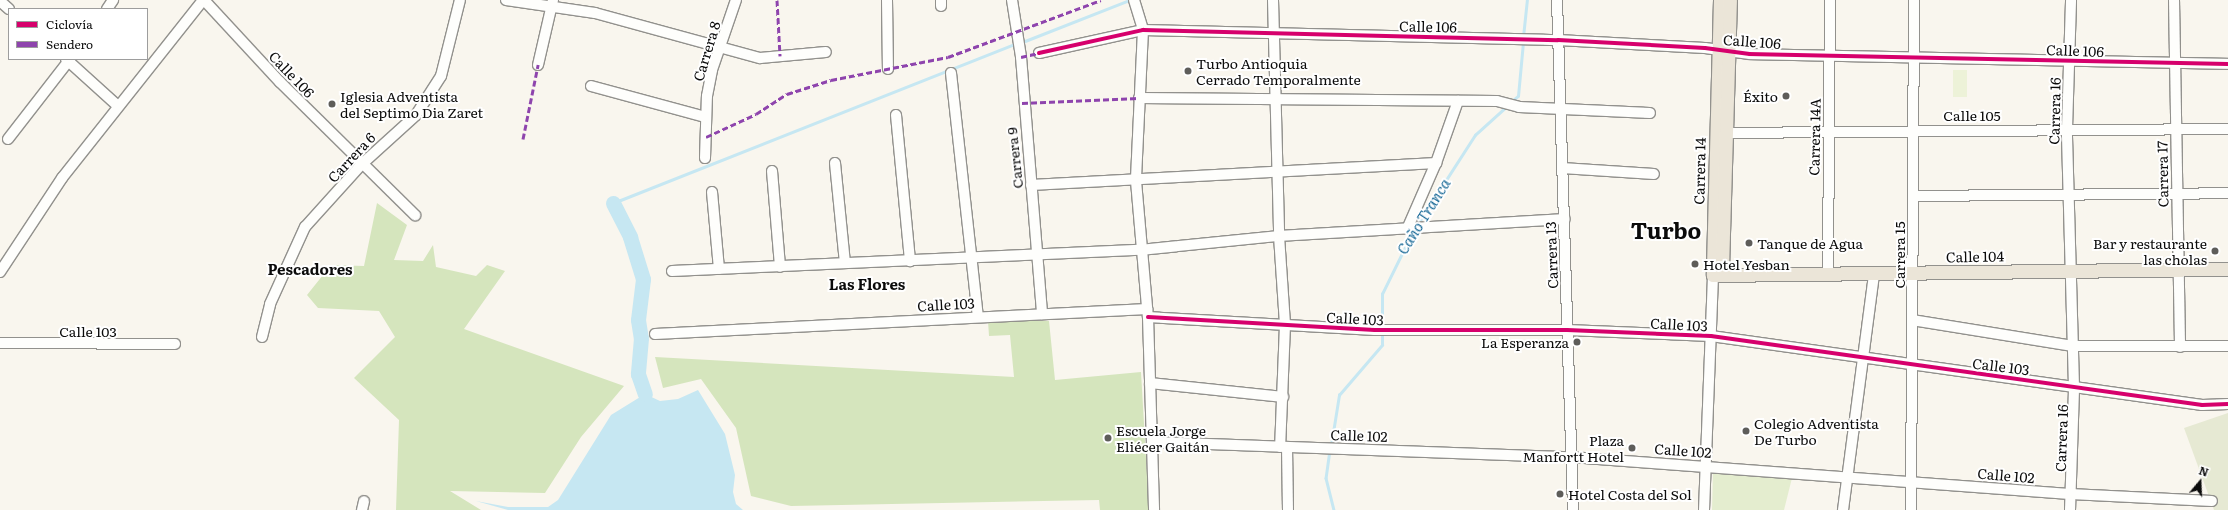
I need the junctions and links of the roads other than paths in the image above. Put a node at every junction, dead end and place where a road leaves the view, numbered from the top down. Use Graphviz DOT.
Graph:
graph roads {
  1 [pos="204,0"];
  2 [pos="460,0"];
  3 [pos="506,0"];
  4 [pos="736,0"];
  5 [pos="887,0"];
  6 [pos="1012,0"];
  7 [pos="1134,0"];
  8 [pos="1273,0"];
  9 [pos="1557,0"];
  10 [pos="1720,0"];
  11 [pos="1730,0"];
  12 [pos="1830,0"];
  13 [pos="1914,0"];
  14 [pos="2071,0"];
  15 [pos="2174,0"];
  16 [pos="0,1"];
  17 [pos="552,4"];
  18 [pos="8,8"];
  19 [pos="1143,30"];
  20 [pos="1274,33"];
  21 [pos="1558,40"];
  22 [pos="722,47"];
  23 [pos="1723,50"];
  24 [pos="826,52"];
  25 [pos="1040,53"];
  26 [pos="1829,55"];
  27 [pos="1913,57"];
  28 [pos="68,60"];
  29 [pos="2069,61"];
  30 [pos="2175,64"];
  31 [pos="2228,64"];
  32 [pos="538,65"];
  33 [pos="888,69"];
  34 [pos="950,73"];
  35 [pos="591,86"];
  36 [pos="1139,98"];
  37 [pos="1274,101"];
  38 [pos="1458,101"];
  39 [pos="118,106"];
  40 [pos="1560,107"];
  41 [pos="1650,113"];
  42 [pos="896,115"];
  43 [pos="706,117"];
  44 [pos="1912,129"];
  45 [pos="2068,129"];
  46 [pos="2175,129"];
  47 [pos="2228,129"];
  48 [pos="1721,133"];
  49 [pos="1827,133"];
  50 [pos="8,139"];
  51 [pos="705,158"];
  52 [pos="835,163"];
  53 [pos="1436,163"];
  54 [pos="362,164"];
  55 [pos="1562,168"];
  56 [pos="772,172"];
  57 [pos="1277,173"];
  58 [pos="1654,174"];
  59 [pos="1136,181"];
  60 [pos="1031,185"];
  61 [pos="712,192"];
  62 [pos="2228,193"];
  63 [pos="2176,194"];
  64 [pos="2069,195"];
  65 [pos="1913,196"];
  66 [pos="415,215"];
  67 [pos="1564,219"];
  68 [pos="1409,227"];
  69 [pos="1279,236"];
  70 [pos="1140,250"];
  71 [pos="1038,255"];
  72 [pos="972,258"];
  73 [pos="910,260"];
  74 [pos="845,264"];
  75 [pos="780,266"];
  76 [pos="719,269"];
  77 [pos="2228,269"];
  78 [pos="2177,270"];
  79 [pos="672,271"];
  80 [pos="2070,271"];
  81 [pos="0,272"];
  82 [pos="1913,272"];
  83 [pos="1828,273"];
  84 [pos="1874,273"];
  85 [pos="1718,274"];
  86 [pos="1147,313"];
  87 [pos="1042,314"];
  88 [pos="978,317"];
  89 [pos="1912,320"];
  90 [pos="1285,325"];
  91 [pos="1567,330"];
  92 [pos="655,334"];
  93 [pos="1711,336"];
  94 [pos="262,337"];
  95 [pos="0,343"];
  96 [pos="175,344"];
  97 [pos="2073,346"];
  98 [pos="2228,346"];
  99 [pos="2180,347"];
  100 [pos="1865,357"];
  101 [pos="1911,365"];
  102 [pos="1150,383"];
  103 [pos="2074,386"];
  104 [pos="1283,397"];
  105 [pos="2228,404"];
  106 [pos="1152,442"];
  107 [pos="1284,447"];
  108 [pos="1571,457"];
  109 [pos="1705,466"];
  110 [pos="1848,476"];
  111 [pos="1910,482"];
  112 [pos="2070,494"];
  113 [pos="2212,501"];
  114 [pos="1154,510"];
  115 [pos="1288,510"];
  116 [pos="1573,510"];
  117 [pos="1704,510"];
  118 [pos="1843,510"];
  119 [pos="1911,510"];
  120 [pos="2070,510"];
  1 -- 39 [label="street"];
  1 -- 54 [label="street, Calle 106"];
  2 -- 54 [label="street, Carrera 6"];
  3 -- 17 [label="street"];
  4 -- 22 [label="street, Carrera 8"];
  5 -- 33 [label="street"];
  6 -- 60 [label="street, Carrera 9"];
  7 -- 19 [label="street"];
  8 -- 20 [label="street"];
  9 -- 21 [label="street, Carrera 13"];
  10 -- 23 [label="main road, Carrera 14"];
  11 -- 23 [label="main road, Carrera 14"];
  12 -- 26 [label="street, Carrera 14A"];
  13 -- 27 [label="street, Carrera 15"];
  14 -- 29 [label="street, Carrera 16"];
  15 -- 30 [label="street, Carrera 17"];
  16 -- 18 [label="street"];
  17 -- 22 [label="street"];
  17 -- 32 [label="street"];
  19 -- 20 [label="street, Calle 106"];
  19 -- 25 [label="street, Calle 106"];
  19 -- 36 [label="street"];
  20 -- 21 [label="street, Calle 106"];
  20 -- 37 [label="street"];
  21 -- 23 [label="street, Calle 106"];
  21 -- 40 [label="street, Carrera 13"];
  22 -- 24 [label="street"];
  22 -- 43 [label="street, Carrera 8"];
  23 -- 26 [label="street, Calle 106"];
  23 -- 48 [label="main road, Carrera 14"];
  26 -- 27 [label="street, Calle 106"];
  26 -- 49 [label="street, Carrera 14A"];
  27 -- 29 [label="street, Calle 106"];
  27 -- 44 [label="street, Carrera 15"];
  28 -- 39 [label="street"];
  28 -- 50 [label="street"];
  29 -- 30 [label="street, Calle 106"];
  29 -- 45 [label="street, Carrera 16"];
  30 -- 31 [label="street, Calle 106"];
  30 -- 46 [label="street, Carrera 17"];
  34 -- 72 [label="street"];
  35 -- 43 [label="street"];
  36 -- 37 [label="street"];
  36 -- 59 [label="street"];
  37 -- 38 [label="street"];
  37 -- 57 [label="street"];
  38 -- 40 [label="street"];
  38 -- 53 [label="street"];
  39 -- 81 [label="street"];
  40 -- 41 [label="street"];
  40 -- 55 [label="street, Carrera 13"];
  42 -- 73 [label="street"];
  43 -- 51 [label="street, Carrera 8"];
  44 -- 45 [label="street, Calle 105"];
  44 -- 49 [label="street, Calle 105"];
  44 -- 65 [label="street, Carrera 15"];
  45 -- 46 [label="street, Calle 105"];
  45 -- 64 [label="street, Carrera 16"];
  46 -- 47 [label="street, Calle 105"];
  46 -- 63 [label="street, Carrera 17"];
  48 -- 49 [label="street, Calle 105"];
  48 -- 85 [label="main road, Carrera 14"];
  49 -- 83 [label="street, Carrera 14A"];
  52 -- 74 [label="street"];
  53 -- 57 [label="street"];
  53 -- 68 [label="street"];
  54 -- 66 [label="street, Calle 106"];
  54 -- 94 [label="street, Carrera 6"];
  55 -- 58 [label="street"];
  55 -- 67 [label="street, Carrera 13"];
  56 -- 75 [label="street"];
  57 -- 59 [label="street"];
  57 -- 69 [label="street"];
  59 -- 60 [label="street"];
  59 -- 70 [label="street"];
  60 -- 71 [label="street, Carrera 9"];
  61 -- 76 [label="street"];
  62 -- 63 [label="street"];
  63 -- 64 [label="street"];
  63 -- 78 [label="street, Carrera 17"];
  64 -- 65 [label="street"];
  64 -- 80 [label="street, Carrera 16"];
  65 -- 82 [label="street, Carrera 15"];
  67 -- 68 [label="street"];
  67 -- 91 [label="street, Carrera 13"];
  68 -- 69 [label="street"];
  69 -- 70 [label="street"];
  69 -- 90 [label="street"];
  70 -- 71 [label="street"];
  70 -- 86 [label="street"];
  71 -- 72 [label="street"];
  71 -- 87 [label="street, Carrera 9"];
  72 -- 73 [label="street"];
  72 -- 88 [label="street"];
  73 -- 74 [label="street"];
  74 -- 75 [label="street"];
  75 -- 76 [label="street"];
  76 -- 79 [label="street"];
  77 -- 78 [label="main road, Calle 104"];
  78 -- 80 [label="main road, Calle 104"];
  78 -- 99 [label="street, Carrera 17"];
  80 -- 82 [label="main road, Calle 104"];
  80 -- 97 [label="street, Carrera 16"];
  82 -- 84 [label="main road, Calle 104"];
  82 -- 89 [label="street, Carrera 15"];
  83 -- 84 [label="main road, Calle 104"];
  83 -- 85 [label="main road, Calle 104"];
  84 -- 100 [label="street"];
  85 -- 93 [label="street, Carrera 14"];
  86 -- 87 [label="street, Calle 103"];
  86 -- 90 [label="street, Calle 103"];
  86 -- 102 [label="street"];
  87 -- 88 [label="street, Calle 103"];
  88 -- 92 [label="street, Calle 103"];
  89 -- 97 [label="street"];
  89 -- 101 [label="street, Carrera 15"];
  90 -- 91 [label="street, Calle 103"];
  90 -- 104 [label="street"];
  91 -- 93 [label="street, Calle 103"];
  91 -- 108 [label="street, Carrera 13"];
  93 -- 100 [label="street, Calle 103"];
  93 -- 109 [label="street, Carrera 14"];
  95 -- 96 [label="street, Calle 103"];
  97 -- 99 [label="street"];
  97 -- 103 [label="street, Carrera 16"];
  98 -- 99 [label="street"];
  100 -- 101 [label="street, Calle 103"];
  100 -- 110 [label="street"];
  101 -- 103 [label="street, Calle 103"];
  101 -- 111 [label="street, Carrera 15"];
  102 -- 104 [label="street"];
  102 -- 106 [label="street"];
  103 -- 105 [label="street, Calle 103"];
  103 -- 112 [label="street, Carrera 16"];
  104 -- 107 [label="street"];
  106 -- 107 [label="street, Calle 102"];
  106 -- 114 [label="street"];
  107 -- 108 [label="street, Calle 102"];
  107 -- 115 [label="street"];
  108 -- 109 [label="street, Calle 102"];
  108 -- 116 [label="street, Carrera 13"];
  109 -- 110 [label="street, Calle 102"];
  109 -- 117 [label="street, Carrera 14"];
  110 -- 111 [label="street, Calle 102"];
  110 -- 118 [label="street"];
  111 -- 112 [label="street, Calle 102"];
  111 -- 119 [label="street, Carrera 15"];
  112 -- 113 [label="street, Calle 102"];
  112 -- 120 [label="street, Carrera 16"];
}
